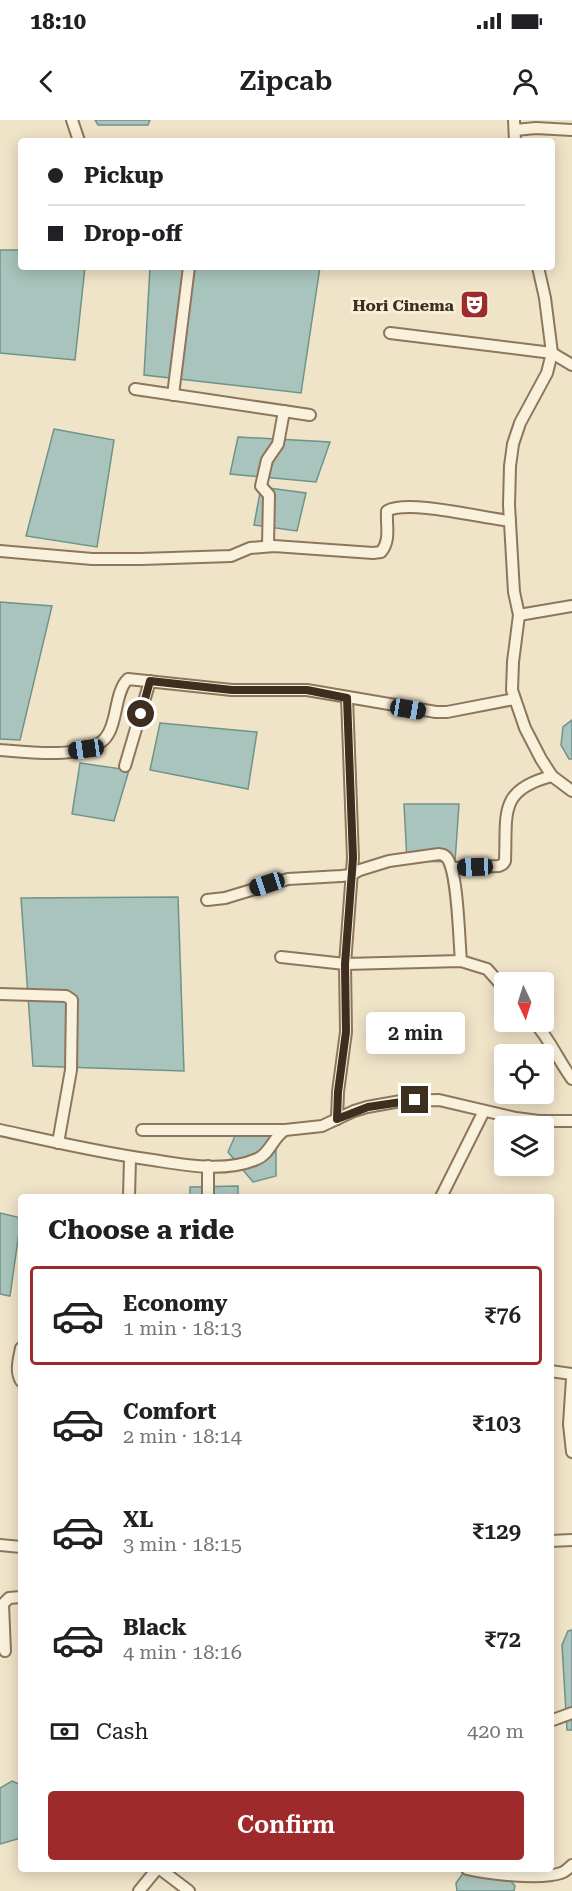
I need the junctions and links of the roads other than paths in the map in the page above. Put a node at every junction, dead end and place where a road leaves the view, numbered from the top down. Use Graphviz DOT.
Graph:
graph roads {
  1 [pos="72,120"];
  2 [pos="515,130"];
  3 [pos="572,130"];
  4 [pos="78,138"];
  5 [pos="189,270"];
  6 [pos="539,270"];
  7 [pos="390,333"];
  8 [pos="552,353"];
  9 [pos="572,365"];
  10 [pos="135,389"];
  11 [pos="173,395"];
  12 [pos="284,411"];
  13 [pos="310,415"];
  14 [pos="510,521"];
  15 [pos="268,546"];
  16 [pos="0,551"];
  17 [pos="572,606"];
  18 [pos="519,615"];
  19 [pos="150,681"];
  20 [pos="347,698"];
  21 [pos="514,699"];
  22 [pos="0,750"];
  23 [pos="125,766"];
  24 [pos="552,776"];
  25 [pos="572,791"];
  26 [pos="452,868"];
  27 [pos="351,874"];
  28 [pos="207,900"];
  29 [pos="281,957"];
  30 [pos="461,961"];
  31 [pos="345,964"];
  32 [pos="494,977"];
  33 [pos="0,994"];
  34 [pos="542,1032"];
  35 [pos="572,1078"];
  36 [pos="484,1111"];
  37 [pos="337,1119"];
  38 [pos="572,1121"];
  39 [pos="0,1130"];
  40 [pos="142,1130"];
  41 [pos="285,1130"];
  42 [pos="58,1143"];
  43 [pos="130,1157"];
  44 [pos="208,1166"];
  45 [pos="129,1194"];
  46 [pos="208,1194"];
  47 [pos="442,1194"];
  48 [pos="554,1372"];
  49 [pos="572,1376"];
  50 [pos="572,1452"];
  51 [pos="572,1540"];
  52 [pos="554,1541"];
  53 [pos="0,1545"];
  54 [pos="18,1547"];
  55 [pos="18,1597"];
  56 [pos="5,1651"];
  57 [pos="572,1713"];
  58 [pos="554,1720"];
  59 [pos="572,1865"];
  60 [pos="155,1872"];
  61 [pos="162,1872"];
  62 [pos="488,1872"];
  63 [pos="139,1891"];
  64 [pos="189,1891"];
  1 -- 4 [label="street"];
  2 -- 3 [label="street"];
  5 -- 11 [label="street"];
  6 -- 8 [label="street"];
  7 -- 8 [label="street"];
  8 -- 9 [label="street"];
  8 -- 14 [label="street"];
  10 -- 11 [label="street"];
  11 -- 12 [label="street"];
  12 -- 13 [label="street"];
  12 -- 15 [label="street"];
  14 -- 15 [label="street"];
  14 -- 18 [label="street"];
  15 -- 16 [label="street"];
  17 -- 18 [label="street"];
  18 -- 21 [label="street"];
  19 -- 20 [label="street"];
  19 -- 22 [label="street"];
  19 -- 23 [label="street"];
  20 -- 21 [label="street"];
  20 -- 27 [label="street"];
  21 -- 24 [label="street"];
  24 -- 25 [label="street"];
  24 -- 26 [label="street"];
  26 -- 27 [label="street"];
  26 -- 30 [label="street"];
  27 -- 28 [label="street"];
  27 -- 31 [label="street"];
  29 -- 31 [label="street"];
  30 -- 31 [label="street"];
  30 -- 32 [label="street"];
  31 -- 37 [label="street"];
  33 -- 42 [label="street"];
  34 -- 35 [label="street"];
  36 -- 37 [label="street"];
  36 -- 38 [label="street"];
  36 -- 47 [label="street"];
  37 -- 41 [label="street"];
  39 -- 42 [label="street"];
  40 -- 41 [label="street"];
  41 -- 44 [label="street"];
  42 -- 43 [label="street"];
  43 -- 44 [label="street"];
  43 -- 45 [label="street"];
  44 -- 46 [label="street"];
  48 -- 49 [label="street"];
  49 -- 50 [label="street"];
  51 -- 52 [label="street"];
  53 -- 54 [label="street"];
  55 -- 56 [label="street"];
  57 -- 58 [label="street"];
  59 -- 62 [label="street"];
  60 -- 63 [label="street"];
  61 -- 64 [label="street"];
}
